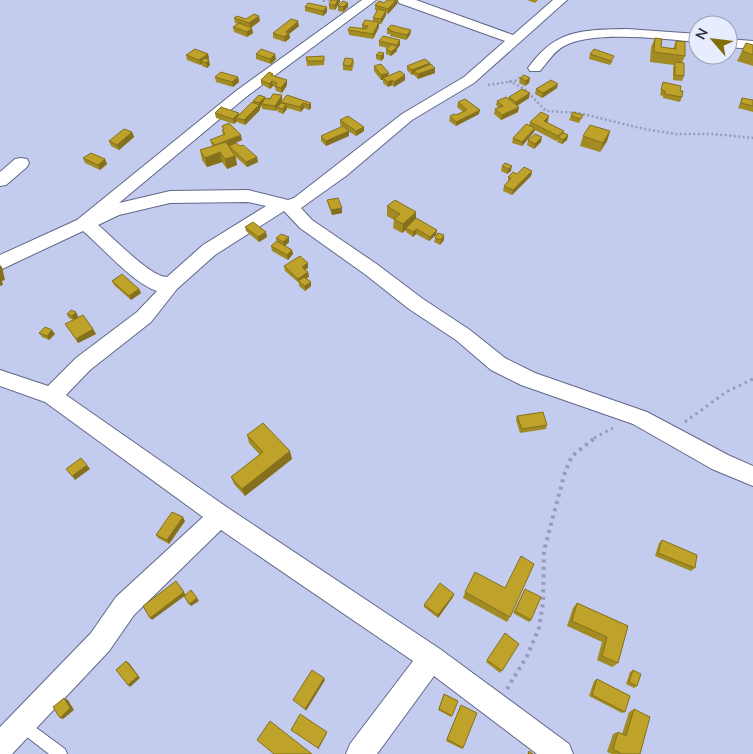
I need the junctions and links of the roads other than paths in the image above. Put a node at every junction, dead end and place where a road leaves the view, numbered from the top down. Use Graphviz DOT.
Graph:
graph roads {
  1 [pos="370,0"];
  2 [pos="404,0"];
  3 [pos="561,0"];
  4 [pos="688,37"];
  5 [pos="514,40"];
  6 [pos="738,44"];
  7 [pos="753,46"];
  8 [pos="535,68"];
  9 [pos="22,163"];
  10 [pos="0,182"];
  11 [pos="284,206"];
  12 [pos="84,223"];
  13 [pos="0,263"];
  14 [pos="171,284"];
  15 [pos="0,378"];
  16 [pos="52,396"];
  17 [pos="753,476"];
  18 [pos="220,516"];
  19 [pos="431,658"];
  20 [pos="23,725"];
  21 [pos="0,747"];
  22 [pos="60,754"];
  23 [pos="360,754"];
  24 [pos="559,754"];
  1 -- 12 [label="street"];
  2 -- 5 [label="street"];
  3 -- 5 [label="street"];
  4 -- 8 [label="street"];
  5 -- 11 [label="street"];
  6 -- 7 [label="street"];
  9 -- 10 [label="street"];
  11 -- 12 [label="street"];
  11 -- 14 [label="street"];
  11 -- 17 [label="street"];
  12 -- 13 [label="street"];
  12 -- 14 [label="street"];
  14 -- 16 [label="street"];
  15 -- 16 [label="street"];
  16 -- 18 [label="street"];
  18 -- 19 [label="street"];
  18 -- 20 [label="street"];
  19 -- 23 [label="street"];
  19 -- 24 [label="street"];
  20 -- 21 [label="street"];
  20 -- 22 [label="lane"];
}
